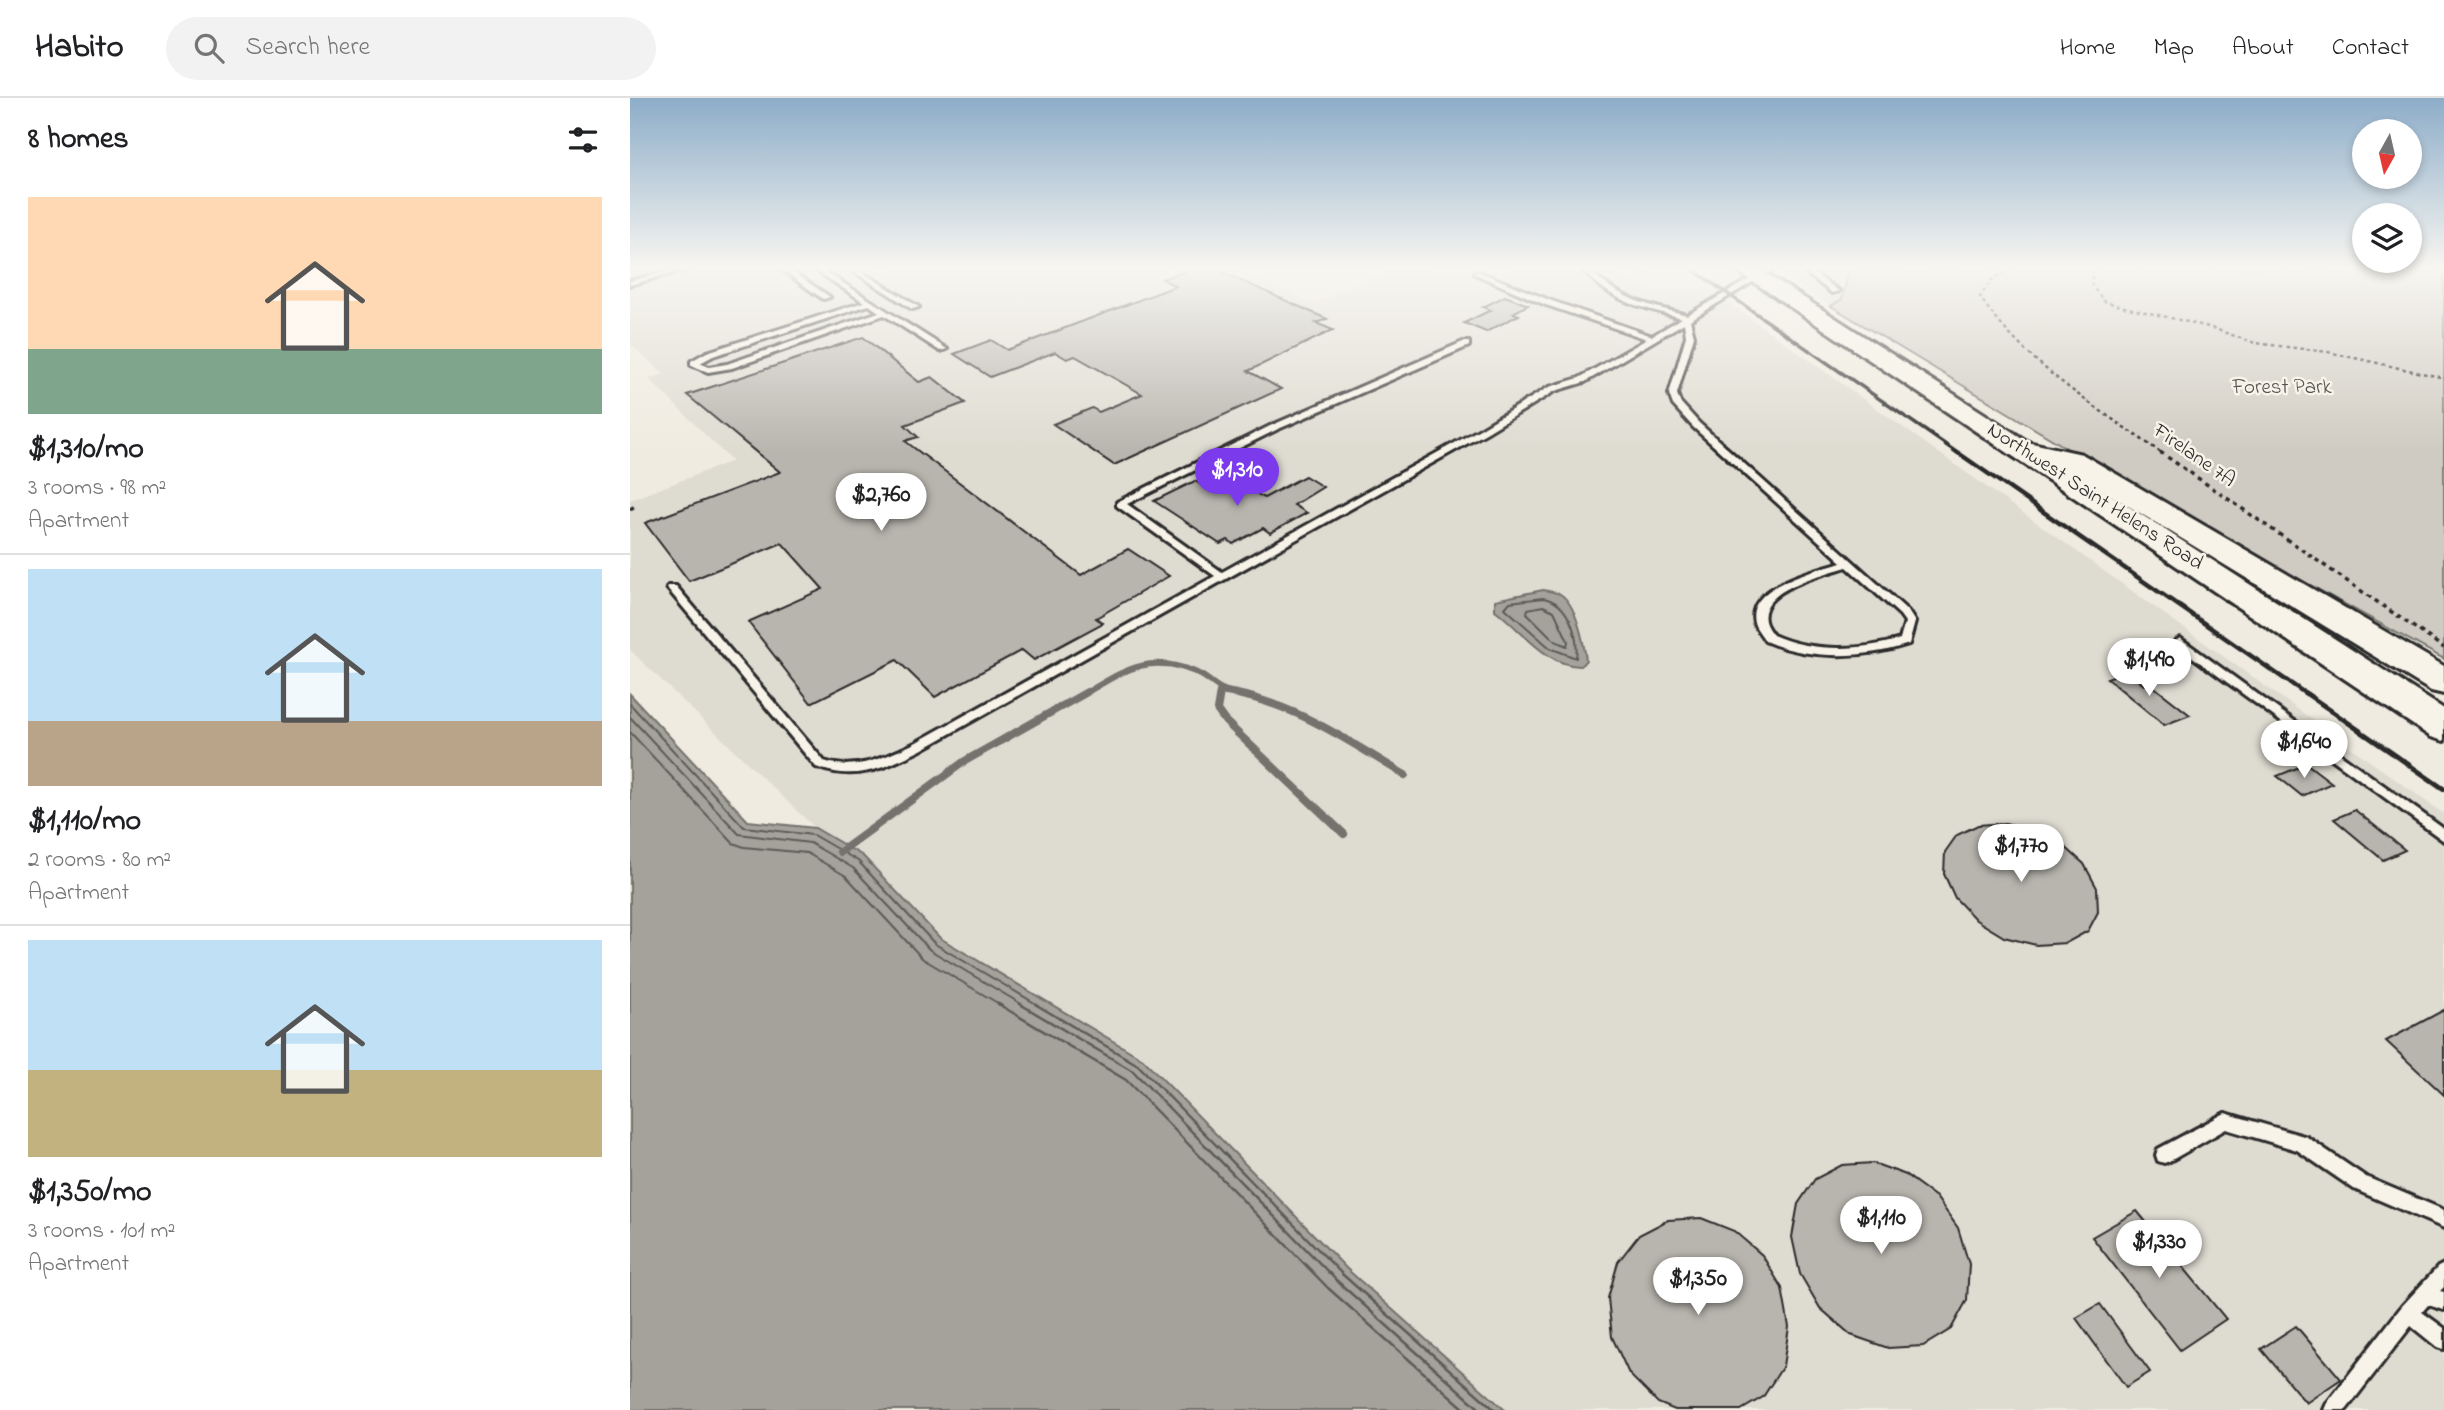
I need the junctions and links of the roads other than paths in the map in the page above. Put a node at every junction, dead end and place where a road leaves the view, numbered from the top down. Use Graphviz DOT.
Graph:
graph roads {
  1 [pos="784,330"];
  2 [pos="833,330"];
  3 [pos="912,330"];
  4 [pos="1629,330"];
  5 [pos="1665,330"];
  6 [pos="1689,330"];
  7 [pos="1846,330"];
  8 [pos="1652,338"];
  9 [pos="1466,344"];
  10 [pos="943,349"];
  11 [pos="2023,449"];
  12 [pos="1849,563"];
  13 [pos="1221,576"];
  14 [pos="672,588"];
  15 [pos="2242,594"];
  16 [pos="2379,641"];
  17 [pos="2180,642"];
  18 [pos="2444,682"];
  19 [pos="2444,727"];
  20 [pos="2444,836"];
  21 [pos="2164,1155"];
  22 [pos="2444,1219"];
  23 [pos="2444,1273"];
  24 [pos="2424,1295"];
  25 [pos="2444,1301"];
  26 [pos="2409,1312"];
  27 [pos="2444,1340"];
  28 [pos="2334,1410"];
  1 -- 2 [label="lane"];
  3 -- 10 [label="lane"];
  4 -- 8 [label="lane"];
  5 -- 8 [label="lane"];
  6 -- 12 [label="lane"];
  7 -- 11 [label="main road, Northwest Saint Helens Road"];
  8 -- 13 [label="lane"];
  9 -- 13 [label="lane"];
  11 -- 15 [label="main road, Northwest Saint Helens Road"];
  11 -- 16 [label="main road"];
  12 -- 12 [label="lane"];
  13 -- 14 [label="lane"];
  15 -- 16 [label="main road"];
  15 -- 19 [label="main road, Northwest Saint Helens Road"];
  16 -- 18 [label="main road"];
  17 -- 20 [label="lane"];
  21 -- 22 [label="lane"];
  23 -- 24 [label="lane"];
  24 -- 25 [label="lane"];
  24 -- 26 [label="lane"];
  26 -- 27 [label="lane"];
  26 -- 28 [label="lane"];
}
